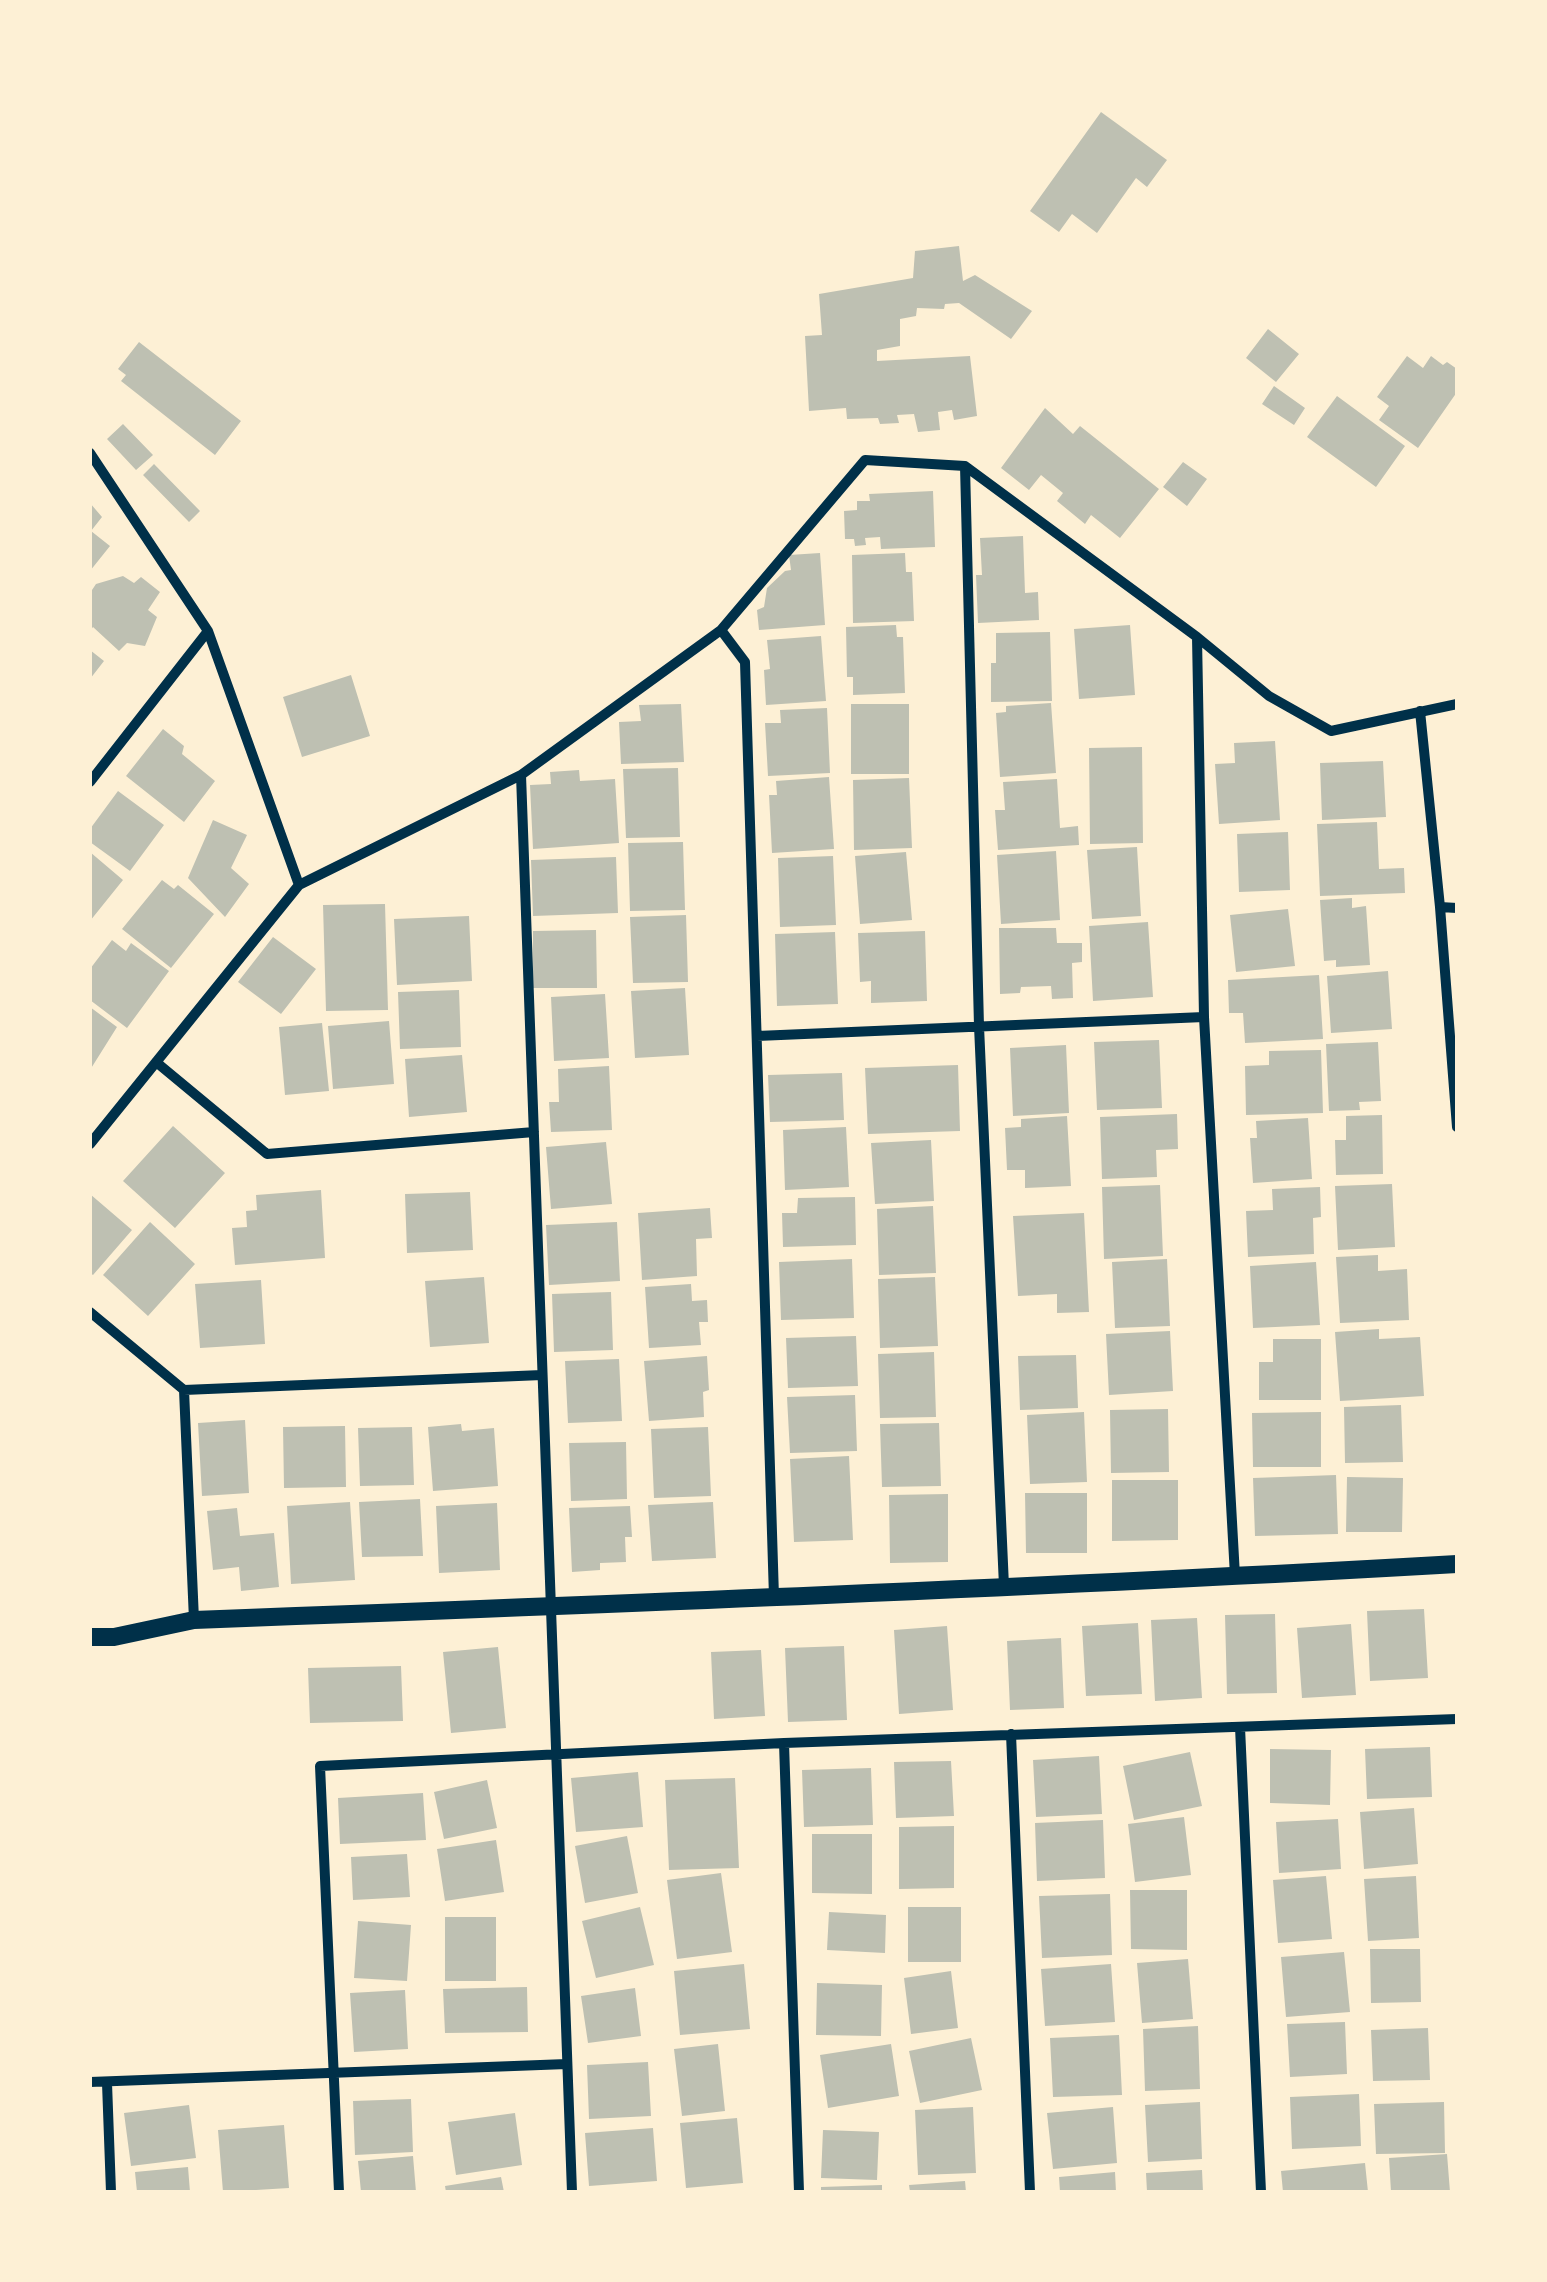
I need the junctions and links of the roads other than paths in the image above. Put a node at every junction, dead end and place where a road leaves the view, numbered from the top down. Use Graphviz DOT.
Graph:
graph roads {
  1 [pos="90,453"];
  2 [pos="965,466"];
  3 [pos="720,630"];
  4 [pos="208,631"];
  5 [pos="1198,637"];
  6 [pos="1457,704"];
  7 [pos="1420,712"];
  8 [pos="521,774"];
  9 [pos="90,782"];
  10 [pos="299,886"];
  11 [pos="1440,907"];
  12 [pos="1457,908"];
  13 [pos="1204,1016"];
  14 [pos="979,1026"];
  15 [pos="757,1036"];
  16 [pos="156,1062"];
  17 [pos="1457,1115"];
  18 [pos="1457,1127"];
  19 [pos="534,1132"];
  20 [pos="90,1144"];
  21 [pos="90,1312"];
  22 [pos="542,1375"];
  23 [pos="184,1390"];
  24 [pos="1457,1564"];
  25 [pos="1235,1576"];
  26 [pos="1004,1586"];
  27 [pos="774,1597"];
  28 [pos="550,1607"];
  29 [pos="194,1620"];
  30 [pos="90,1637"];
  31 [pos="1457,1719"];
  32 [pos="1240,1727"];
  33 [pos="1010,1734"];
  34 [pos="784,1744"];
  35 [pos="556,1756"];
  36 [pos="567,2064"];
  37 [pos="334,2074"];
  38 [pos="90,2082"];
  39 [pos="107,2083"];
  40 [pos="111,2192"];
  41 [pos="338,2192"];
  42 [pos="572,2192"];
  43 [pos="799,2192"];
  44 [pos="1030,2192"];
  45 [pos="1261,2192"];
  1 -- 4 [label="street"];
  2 -- 3 [label="street"];
  2 -- 5 [label="street"];
  2 -- 14 [label="street"];
  3 -- 8 [label="street"];
  3 -- 15 [label="street"];
  4 -- 9 [label="street"];
  4 -- 10 [label="street"];
  5 -- 7 [label="street"];
  5 -- 13 [label="street"];
  6 -- 7 [label="street"];
  7 -- 11 [label="street"];
  8 -- 10 [label="street"];
  8 -- 19 [label="street"];
  10 -- 16 [label="street"];
  11 -- 12 [label="street"];
  11 -- 17 [label="street"];
  13 -- 14 [label="street"];
  13 -- 25 [label="street"];
  14 -- 15 [label="street"];
  14 -- 26 [label="street"];
  15 -- 27 [label="street"];
  16 -- 19 [label="street"];
  16 -- 20 [label="street"];
  17 -- 18 [label="street"];
  19 -- 22 [label="street"];
  21 -- 23 [label="street"];
  22 -- 23 [label="street"];
  22 -- 28 [label="street"];
  23 -- 29 [label="street"];
  24 -- 25 [label="street"];
  25 -- 26 [label="street"];
  26 -- 27 [label="street"];
  27 -- 28 [label="street"];
  28 -- 29 [label="street"];
  28 -- 35 [label="street"];
  29 -- 30 [label="street"];
  31 -- 32 [label="street"];
  32 -- 33 [label="street"];
  32 -- 45 [label="street"];
  33 -- 34 [label="street"];
  33 -- 44 [label="street"];
  34 -- 35 [label="street"];
  34 -- 43 [label="street"];
  35 -- 36 [label="street"];
  35 -- 37 [label="street"];
  36 -- 37 [label="street"];
  36 -- 42 [label="street"];
  37 -- 39 [label="street"];
  37 -- 41 [label="street"];
  38 -- 39 [label="street"];
  39 -- 40 [label="street"];
}
